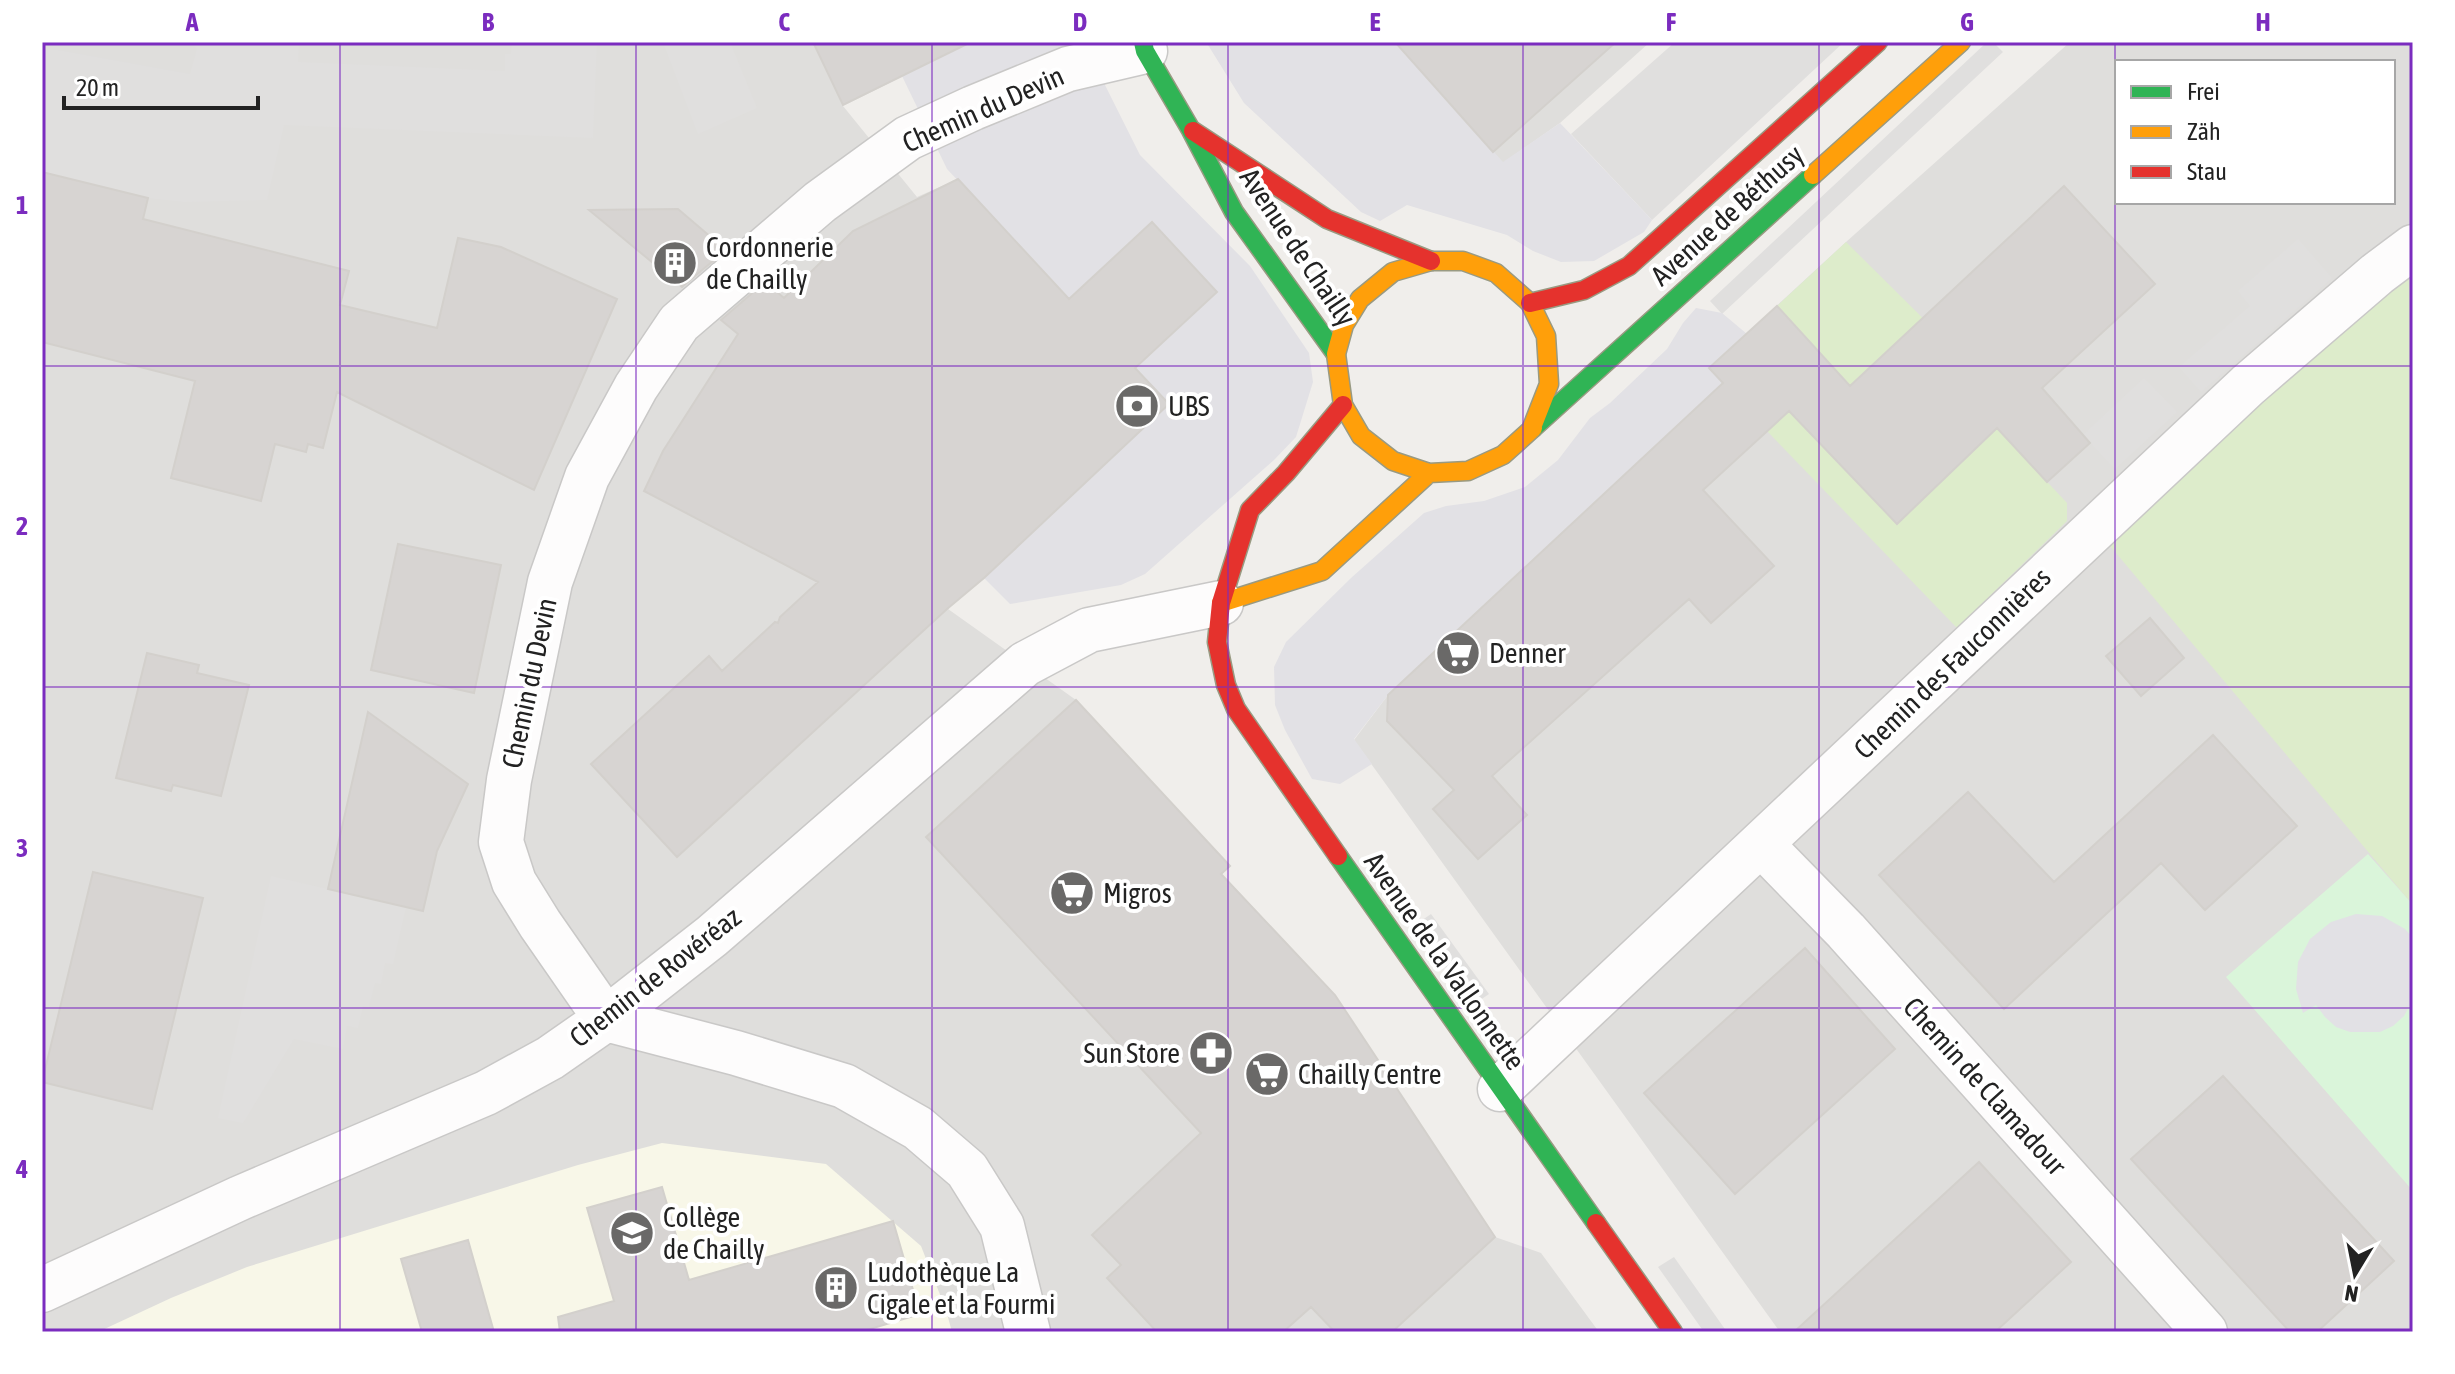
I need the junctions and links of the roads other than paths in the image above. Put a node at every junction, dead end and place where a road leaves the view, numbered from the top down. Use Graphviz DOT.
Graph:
graph roads {
  1 [pos="1878,42"];
  2 [pos="1961,42"];
  3 [pos="1144,47"];
  4 [pos="1191,130"];
  5 [pos="2413,247"];
  6 [pos="1431,261"];
  7 [pos="1530,303"];
  8 [pos="1336,354"];
  9 [pos="1343,405"];
  10 [pos="1531,430"];
  11 [pos="1429,473"];
  12 [pos="1221,603"];
  13 [pos="1761,844"];
  14 [pos="606,1019"];
  15 [pos="1500,1089"];
  16 [pos="42,1290"];
  17 [pos="1028,1332"];
  18 [pos="1673,1332"];
  19 [pos="2205,1332"];
  1 -- 7 [label="street, Avenue de Béthusy"];
  2 -- 10 [label="street, Avenue de Béthusy"];
  3 -- 4 [label="street, Avenue de Chailly"];
  3 -- 14 [label="street, Chemin du Devin"];
  4 -- 6 [label="street, Avenue de Chailly"];
  4 -- 8 [label="street, Avenue de Chailly"];
  5 -- 13 [label="street, Chemin des Fauconnières"];
  6 -- 7 [label="street, Avenue de Béthusy"];
  6 -- 8 [label="street, Avenue de Béthusy"];
  7 -- 10 [label="street, Avenue de Béthusy"];
  8 -- 9 [label="street, Avenue de Béthusy"];
  9 -- 11 [label="street, Avenue de Béthusy"];
  9 -- 12 [label="street"];
  10 -- 11 [label="street, Avenue de Béthusy"];
  11 -- 12 [label="street, Chemin de Rovéréaz"];
  12 -- 14 [label="street, Chemin de Rovéréaz"];
  12 -- 15 [label="street, Avenue de la Vallonnette"];
  13 -- 15 [label="street, Chemin des Fauconnières"];
  13 -- 19 [label="street, Chemin de Clamadour"];
  14 -- 16 [label="street, Chemin de Rovéréaz"];
  14 -- 17 [label="street"];
  15 -- 18 [label="street, Avenue de la Vallonnette"];
}
